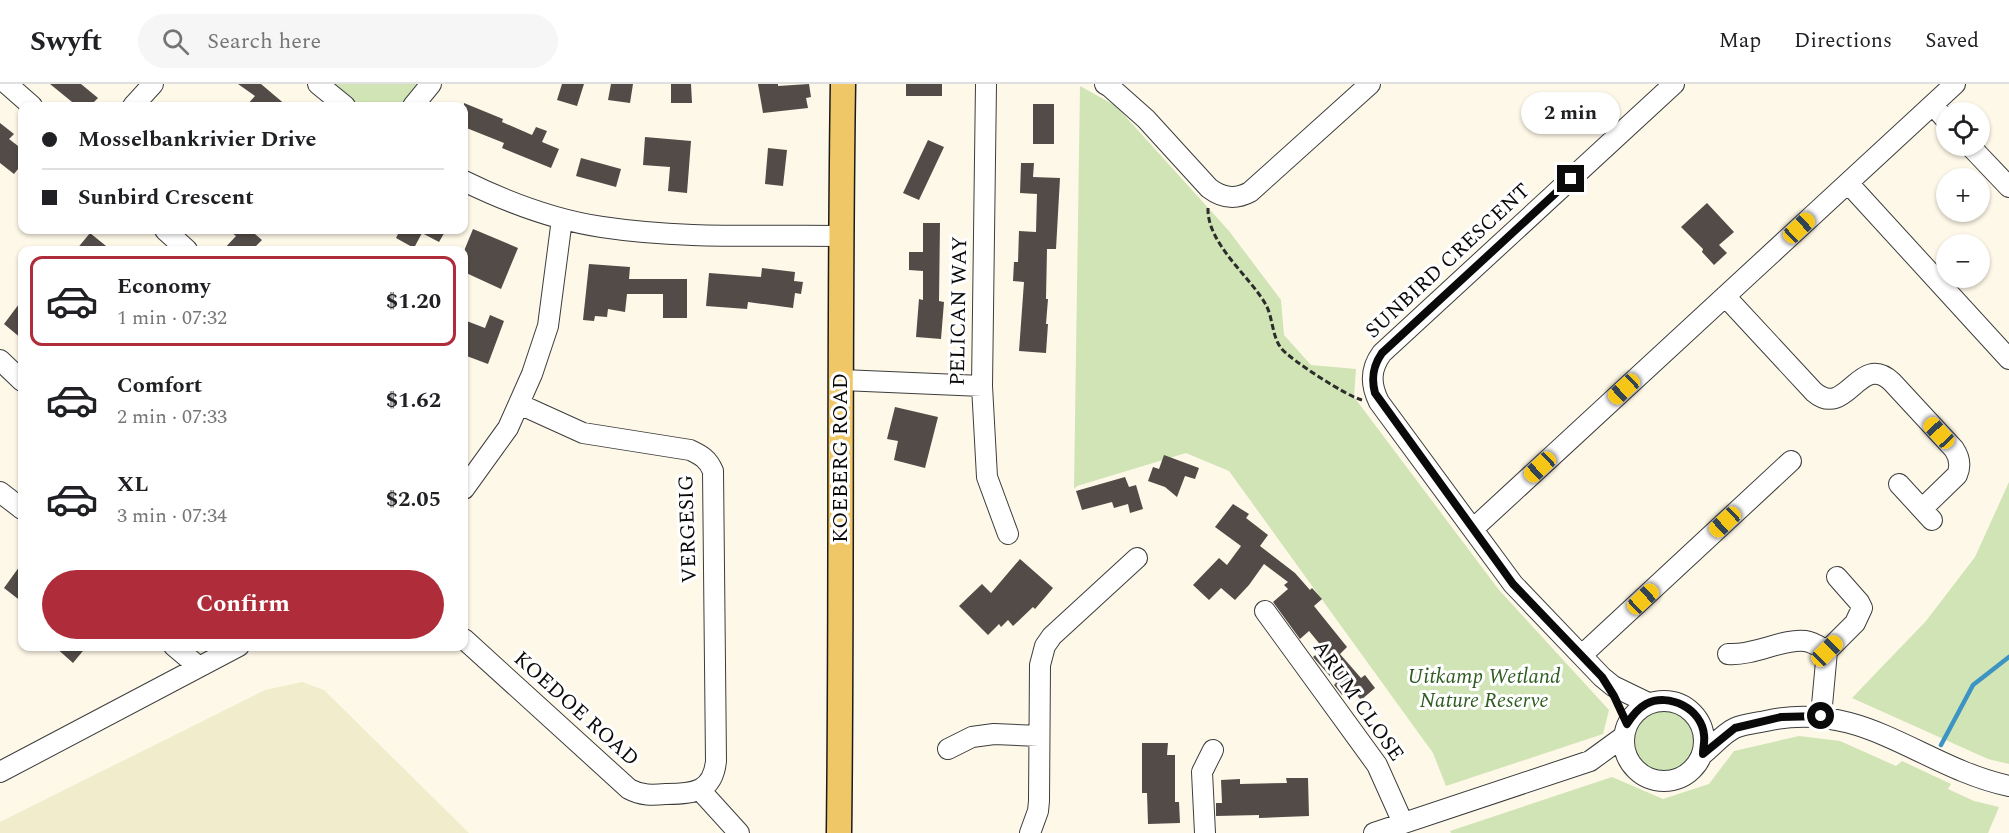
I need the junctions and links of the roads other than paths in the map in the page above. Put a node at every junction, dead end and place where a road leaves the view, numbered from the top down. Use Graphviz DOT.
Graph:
graph roads {
  1 [pos="7,84"];
  2 [pos="153,84"];
  3 [pos="318,84"];
  4 [pos="430,84"];
  5 [pos="843,84"];
  6 [pos="986,84"];
  7 [pos="1370,84"];
  8 [pos="1674,84"];
  9 [pos="1955,84"];
  10 [pos="1110,85"];
  11 [pos="27,102"];
  12 [pos="136,102"];
  13 [pos="340,102"];
  14 [pos="416,102"];
  15 [pos="1933,105"];
  16 [pos="1936,108"];
  17 [pos="1980,156"];
  18 [pos="468,183"];
  19 [pos="1848,183"];
  20 [pos="2009,187"];
  21 [pos="562,219"];
  22 [pos="169,234"];
  23 [pos="841,236"];
  24 [pos="183,246"];
  25 [pos="1725,296"];
  26 [pos="2009,359"];
  27 [pos="0,360"];
  28 [pos="18,377"];
  29 [pos="842,380"];
  30 [pos="982,386"];
  31 [pos="519,404"];
  32 [pos="1791,461"];
  33 [pos="468,483"];
  34 [pos="1899,484"];
  35 [pos="0,492"];
  36 [pos="18,506"];
  37 [pos="1473,529"];
  38 [pos="1008,534"];
  39 [pos="1137,558"];
  40 [pos="1837,577"];
  41 [pos="1265,611"];
  42 [pos="468,643"];
  43 [pos="180,651"];
  44 [pos="229,651"];
  45 [pos="1827,651"];
  46 [pos="1728,654"];
  47 [pos="1582,655"];
  48 [pos="199,667"];
  49 [pos="1602,677"];
  50 [pos="1648,703"];
  51 [pos="1695,714"];
  52 [pos="1821,716"];
  53 [pos="1735,728"];
  54 [pos="1625,731"];
  55 [pos="840,732"];
  56 [pos="1040,736"];
  57 [pos="948,749"];
  58 [pos="1213,750"];
  59 [pos="1703,754"];
  60 [pos="1590,761"];
  61 [pos="1630,764"];
  62 [pos="0,772"];
  63 [pos="2009,786"];
  64 [pos="700,790"];
  65 [pos="1038,811"];
  66 [pos="1403,823"];
  67 [pos="739,833"];
  68 [pos="839,833"];
  69 [pos="853,833"];
  70 [pos="1030,833"];
  71 [pos="1046,833"];
  72 [pos="1205,833"];
  73 [pos="1374,833"];
  1 -- 11 [label="street"];
  2 -- 12 [label="street"];
  3 -- 13 [label="street"];
  4 -- 14 [label="street"];
  5 -- 23 [label="main road, KOEBERG ROAD"];
  6 -- 30 [label="street, PELICAN WAY"];
  7 -- 10 [label="street"];
  8 -- 37 [label="street, SUNBIRD CRESCENT"];
  9 -- 15 [label="street"];
  15 -- 16 [label="street"];
  15 -- 19 [label="street"];
  17 -- 20 [label="street"];
  18 -- 21 [label="street"];
  19 -- 25 [label="street"];
  19 -- 26 [label="street"];
  21 -- 23 [label="street"];
  21 -- 31 [label="street"];
  22 -- 24 [label="street"];
  23 -- 29 [label="main road, KOEBERG ROAD"];
  25 -- 34 [label="street"];
  25 -- 37 [label="street"];
  27 -- 28 [label="street"];
  29 -- 30 [label="street"];
  29 -- 55 [label="main road, KOEBERG ROAD"];
  30 -- 38 [label="street, PELICAN WAY"];
  31 -- 33 [label="street"];
  31 -- 64 [label="street, VERGESIG"];
  32 -- 47 [label="street"];
  35 -- 36 [label="street"];
  37 -- 47 [label="street, SUNBIRD CRESCENT"];
  39 -- 56 [label="street"];
  40 -- 45 [label="street"];
  41 -- 66 [label="street, ARUM CLOSE"];
  42 -- 64 [label="street, KOEDOE ROAD"];
  43 -- 48 [label="street"];
  44 -- 48 [label="street"];
  45 -- 46 [label="street"];
  45 -- 52 [label="street"];
  47 -- 49 [label="street, SUNBIRD CRESCENT"];
  48 -- 62 [label="street"];
  49 -- 50 [label="street, SUNBIRD CRESCENT"];
  49 -- 54 [label="street, SUNBIRD CRESCENT"];
  50 -- 51 [label="street"];
  50 -- 54 [label="street"];
  51 -- 53 [label="street"];
  51 -- 59 [label="street"];
  52 -- 53 [label="street"];
  52 -- 63 [label="street"];
  53 -- 59 [label="street"];
  54 -- 60 [label="street"];
  54 -- 61 [label="street"];
  55 -- 68 [label="main road, KOEBERG ROAD"];
  55 -- 69 [label="main road"];
  56 -- 57 [label="street"];
  56 -- 65 [label="street"];
  58 -- 72 [label="street"];
  59 -- 61 [label="street"];
  60 -- 61 [label="street"];
  60 -- 66 [label="street"];
  64 -- 67 [label="street"];
  65 -- 70 [label="street"];
  65 -- 71 [label="street"];
  66 -- 73 [label="street"];
}
